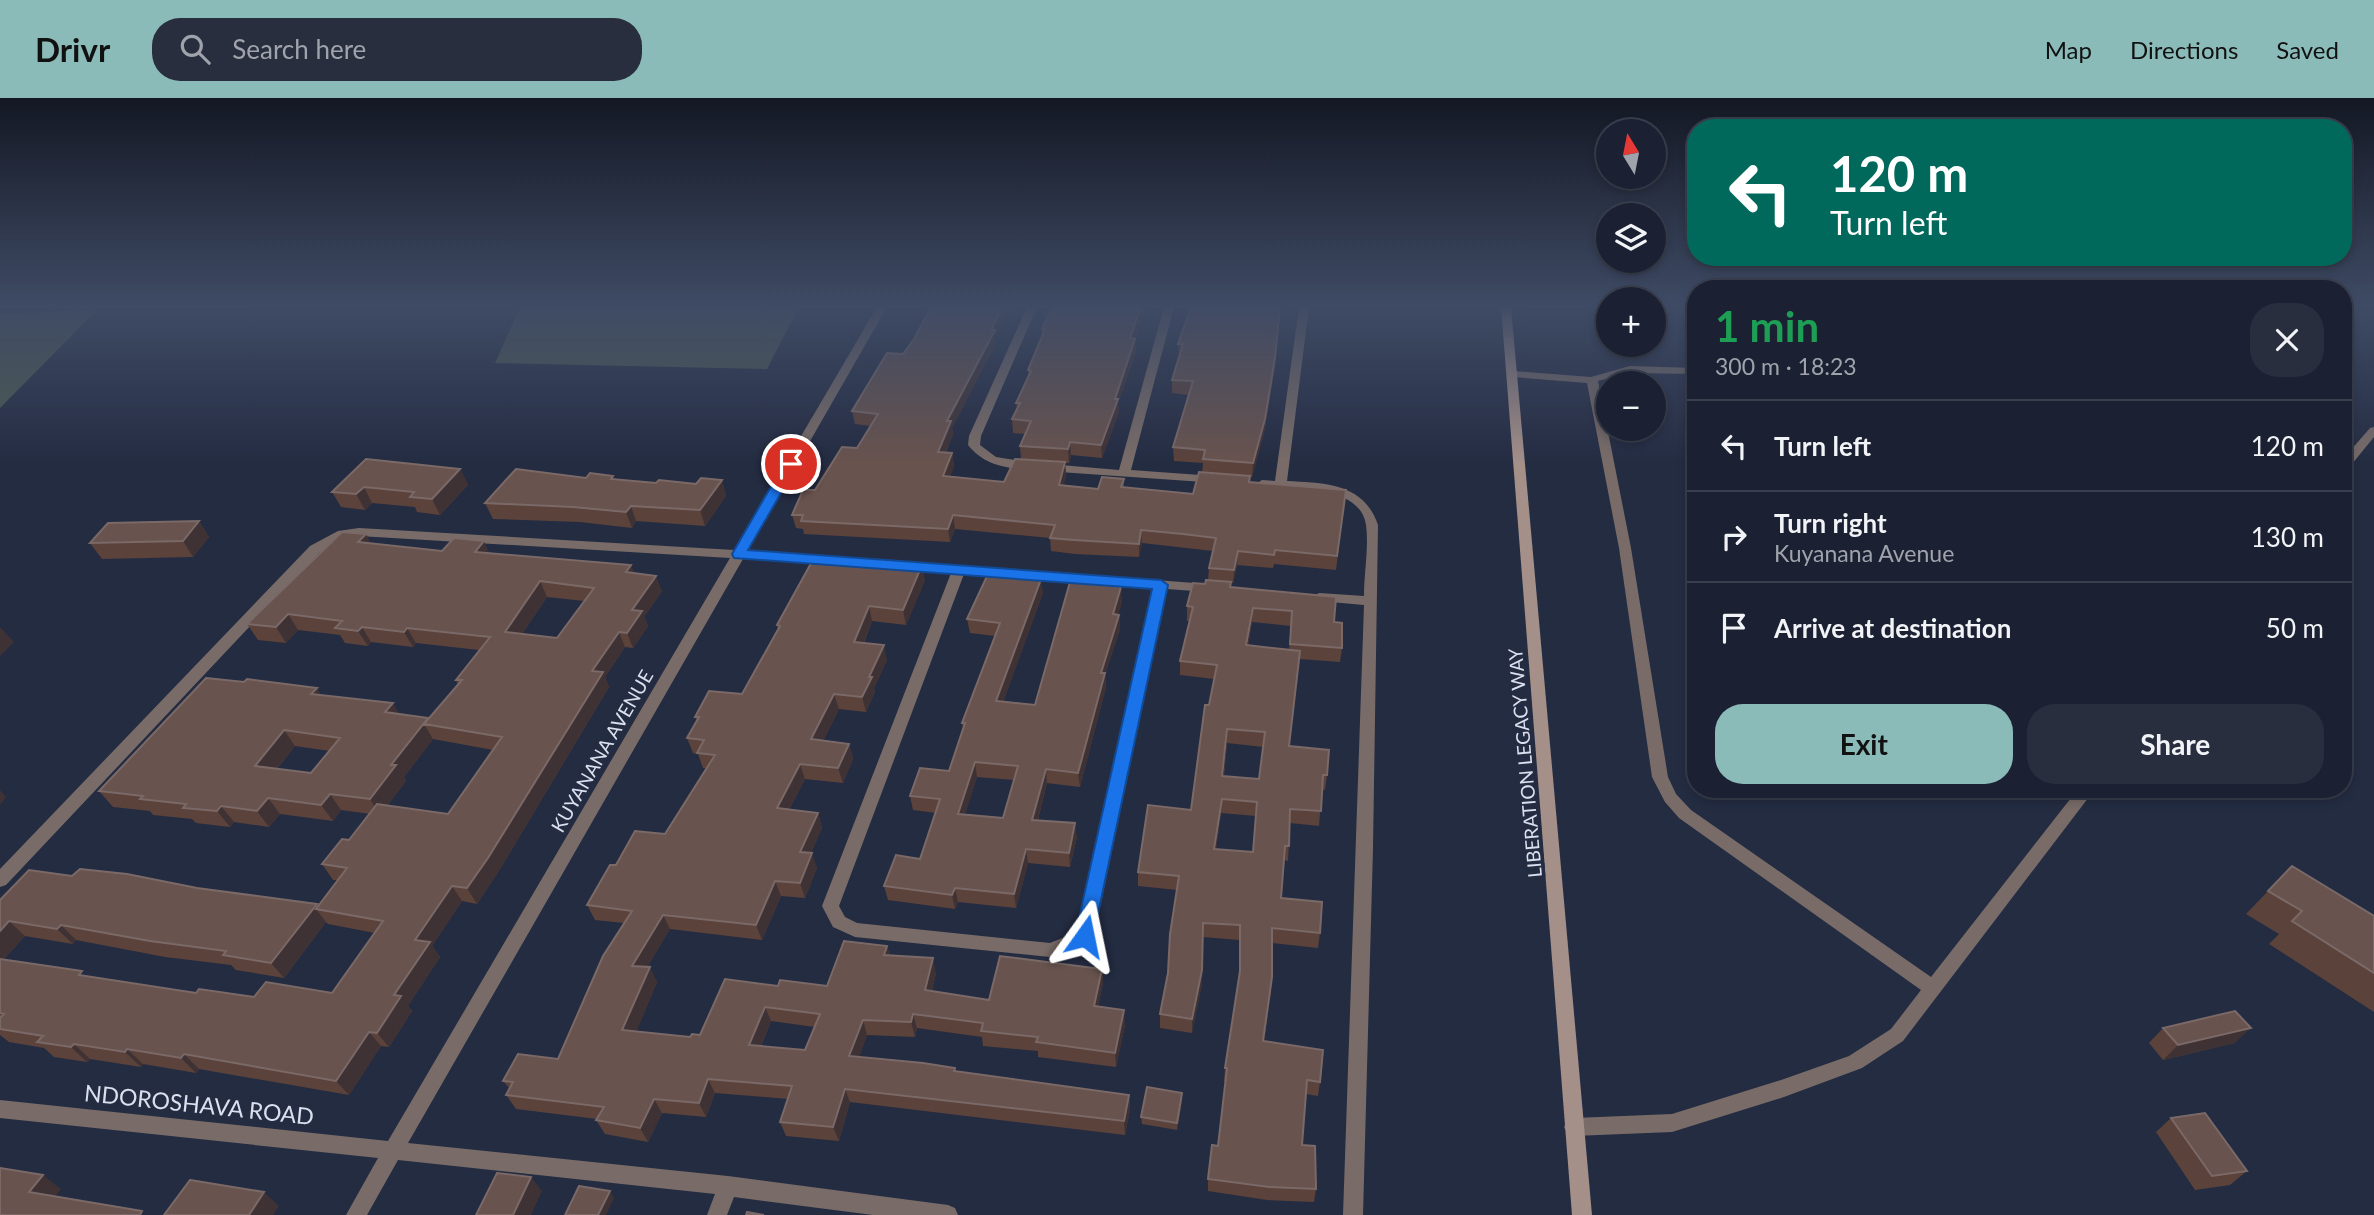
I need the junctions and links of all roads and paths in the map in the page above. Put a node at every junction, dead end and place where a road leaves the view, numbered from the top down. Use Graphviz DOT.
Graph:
graph roads {
  1 [pos="852,359"];
  2 [pos="1009,359"];
  3 [pos="1155,359"];
  4 [pos="1297,359"];
  5 [pos="1511,359"];
  6 [pos="1687,371"];
  7 [pos="1513,374"];
  8 [pos="1592,380"];
  9 [pos="2374,430"];
  10 [pos="2352,456"];
  11 [pos="1124,474"];
  12 [pos="1228,481"];
  13 [pos="1254,483"];
  14 [pos="1280,485"];
  15 [pos="739,554"];
  16 [pos="849,561"];
  17 [pos="890,564"];
  18 [pos="959,569"];
  19 [pos="1161,585"];
  20 [pos="1226,590"];
  21 [pos="1306,596"];
  22 [pos="1371,601"];
  23 [pos="2080,798"];
  24 [pos="0,880"];
  25 [pos="1932,988"];
  26 [pos="0,1109"];
  27 [pos="1574,1127"];
  28 [pos="393,1150"];
  29 [pos="728,1186"];
  30 [pos="356,1215"];
  31 [pos="717,1215"];
  32 [pos="948,1215"];
  33 [pos="1353,1215"];
  34 [pos="1582,1215"];
  1 -- 15 [label="street, KUYANANA AVENUE"];
  2 -- 11 [label="street"];
  3 -- 11 [label="street"];
  4 -- 14 [label="street"];
  5 -- 7 [label="main road, LIBERATION LEGACY WAY"];
  6 -- 8 [label="street"];
  7 -- 8 [label="street"];
  7 -- 27 [label="main road, LIBERATION LEGACY WAY"];
  8 -- 25 [label="street"];
  9 -- 10 [label="street"];
  11 -- 12 [label="street"];
  13 -- 14 [label="street"];
  14 -- 22 [label="street"];
  15 -- 16 [label="street"];
  15 -- 24 [label="street"];
  15 -- 28 [label="street, KUYANANA AVENUE"];
  17 -- 18 [label="street"];
  18 -- 19 [label="street"];
  18 -- 19 [label="street"];
  19 -- 20 [label="street"];
  21 -- 22 [label="street"];
  22 -- 33 [label="street"];
  23 -- 25 [label="street"];
  25 -- 27 [label="street"];
  26 -- 28 [label="street, NDOROSHAVA ROAD"];
  27 -- 34 [label="main road, LIBERATION LEGACY WAY"];
  28 -- 29 [label="street, NDOROSHAVA ROAD"];
  28 -- 30 [label="street, KUYANANA AVENUE"];
  29 -- 31 [label="street"];
  29 -- 32 [label="street, NDOROSHAVA ROAD"];
}
